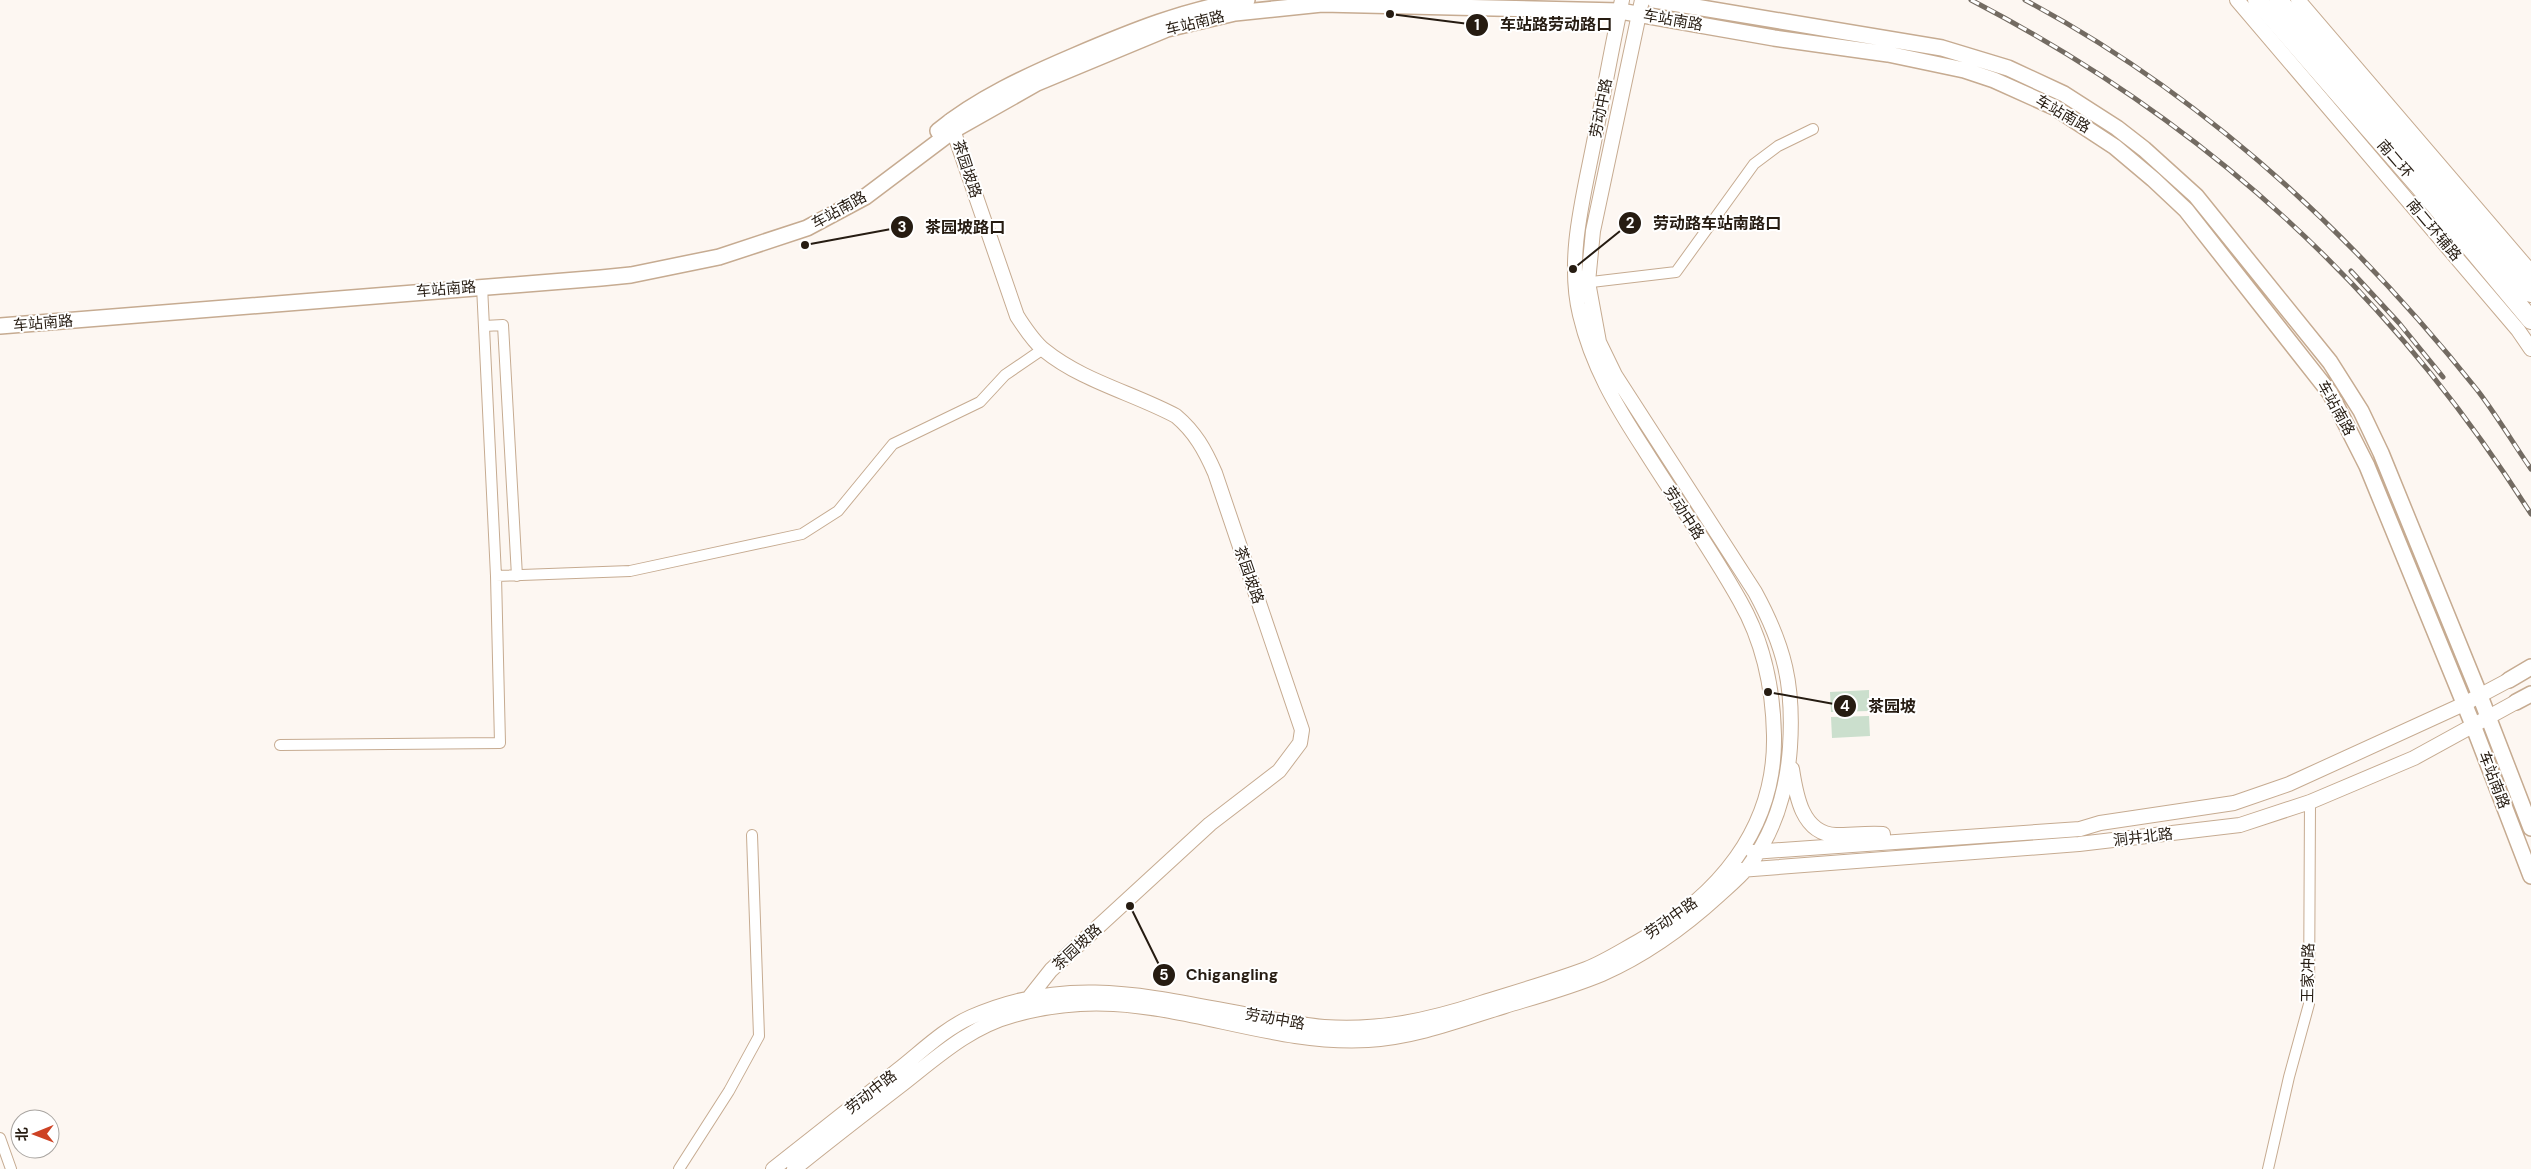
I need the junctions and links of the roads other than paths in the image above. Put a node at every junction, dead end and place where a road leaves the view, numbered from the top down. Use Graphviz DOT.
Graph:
graph roads {
  1 [pos="1247,0"];
  2 [pos="1654,0"];
  3 [pos="2236,0"];
  4 [pos="2257,0"];
  5 [pos="2278,0"];
  6 [pos="2298,0"];
  7 [pos="1621,5"];
  8 [pos="1641,7"];
  9 [pos="952,126"];
  10 [pos="1813,130"];
  11 [pos="2531,272"];
  12 [pos="1581,283"];
  13 [pos="482,286"];
  14 [pos="2531,293"];
  15 [pos="0,318"];
  16 [pos="2531,320"];
  17 [pos="0,326"];
  18 [pos="484,326"];
  19 [pos="2531,348"];
  20 [pos="1043,349"];
  21 [pos="496,576"];
  22 [pos="517,576"];
  23 [pos="2531,667"];
  24 [pos="2509,680"];
  25 [pos="2531,694"];
  26 [pos="2480,696"];
  27 [pos="2516,702"];
  28 [pos="2464,704"];
  29 [pos="2488,716"];
  30 [pos="2473,725"];
  31 [pos="280,745"];
  32 [pos="1789,755"];
  33 [pos="2310,802"];
  34 [pos="2531,828"];
  35 [pos="752,835"];
  36 [pos="1900,841"];
  37 [pos="1758,852"];
  38 [pos="1740,854"];
  39 [pos="1746,870"];
  40 [pos="1727,871"];
  41 [pos="2531,876"];
  42 [pos="1031,996"];
  43 [pos="1011,1015"];
  44 [pos="0,1138"];
  45 [pos="11,1169"];
  46 [pos="679,1169"];
  47 [pos="773,1169"];
  48 [pos="794,1169"];
  49 [pos="2268,1169"];
  1 -- 9 [label="main road, 车站南路"];
  2 -- 26 [label="main road, 车站南路"];
  3 -- 19 [label="main road, 南二环辅路"];
  4 -- 16 [label="highway, 南二环"];
  5 -- 14 [label="highway, 南二环"];
  6 -- 11 [label="main road"];
  7 -- 8 [label="main road, 车站南路"];
  7 -- 9 [label="main road, 车站南路"];
  7 -- 12 [label="main road, 劳动中路"];
  8 -- 12 [label="main road, 劳动中路"];
  8 -- 28 [label="main road, 车站南路"];
  9 -- 13 [label="main road, 车站南路"];
  9 -- 15 [label="main road, 车站南路"];
  9 -- 20 [label="main road, 茶园坡路"];
  10 -- 12 [label="street"];
  12 -- 32 [label="main road, 劳动中路"];
  12 -- 38 [label="main road, 劳动中路"];
  13 -- 17 [label="main road, 车站南路"];
  13 -- 18 [label="street"];
  18 -- 21 [label="street"];
  18 -- 22 [label="street"];
  20 -- 22 [label="street"];
  20 -- 42 [label="main road, 茶园坡路"];
  21 -- 22 [label="street"];
  21 -- 31 [label="street"];
  23 -- 24 [label="main road, 洞井北路"];
  24 -- 26 [label="main road, 洞井北路"];
  25 -- 27 [label="main road, 洞井北路"];
  26 -- 28 [label="main road, 洞井北路"];
  26 -- 29 [label="main road, 车站南路"];
  27 -- 29 [label="main road, 洞井北路"];
  28 -- 30 [label="main road, 车站南路"];
  28 -- 36 [label="main road, 洞井北路"];
  29 -- 30 [label="main road, 洞井北路"];
  29 -- 34 [label="main road, 车站南路"];
  30 -- 33 [label="main road, 洞井北路"];
  30 -- 41 [label="main road, 车站南路"];
  32 -- 36 [label="main road"];
  32 -- 37 [label="main road, 劳动中路"];
  33 -- 39 [label="main road, 洞井北路"];
  33 -- 49 [label="street, 王家冲路"];
  35 -- 46 [label="street"];
  36 -- 37 [label="main road, 洞井北路"];
  37 -- 38 [label="main road, 洞井北路"];
  37 -- 39 [label="main road, 劳动中路"];
  38 -- 40 [label="main road, 劳动中路"];
  39 -- 40 [label="main road, 洞井北路"];
  39 -- 43 [label="main road, 劳动中路"];
  40 -- 42 [label="main road, 劳动中路"];
  42 -- 43 [label="main road, 茶园坡路"];
  42 -- 47 [label="main road, 劳动中路"];
  43 -- 48 [label="main road, 劳动中路"];
  44 -- 45 [label="street"];
}
